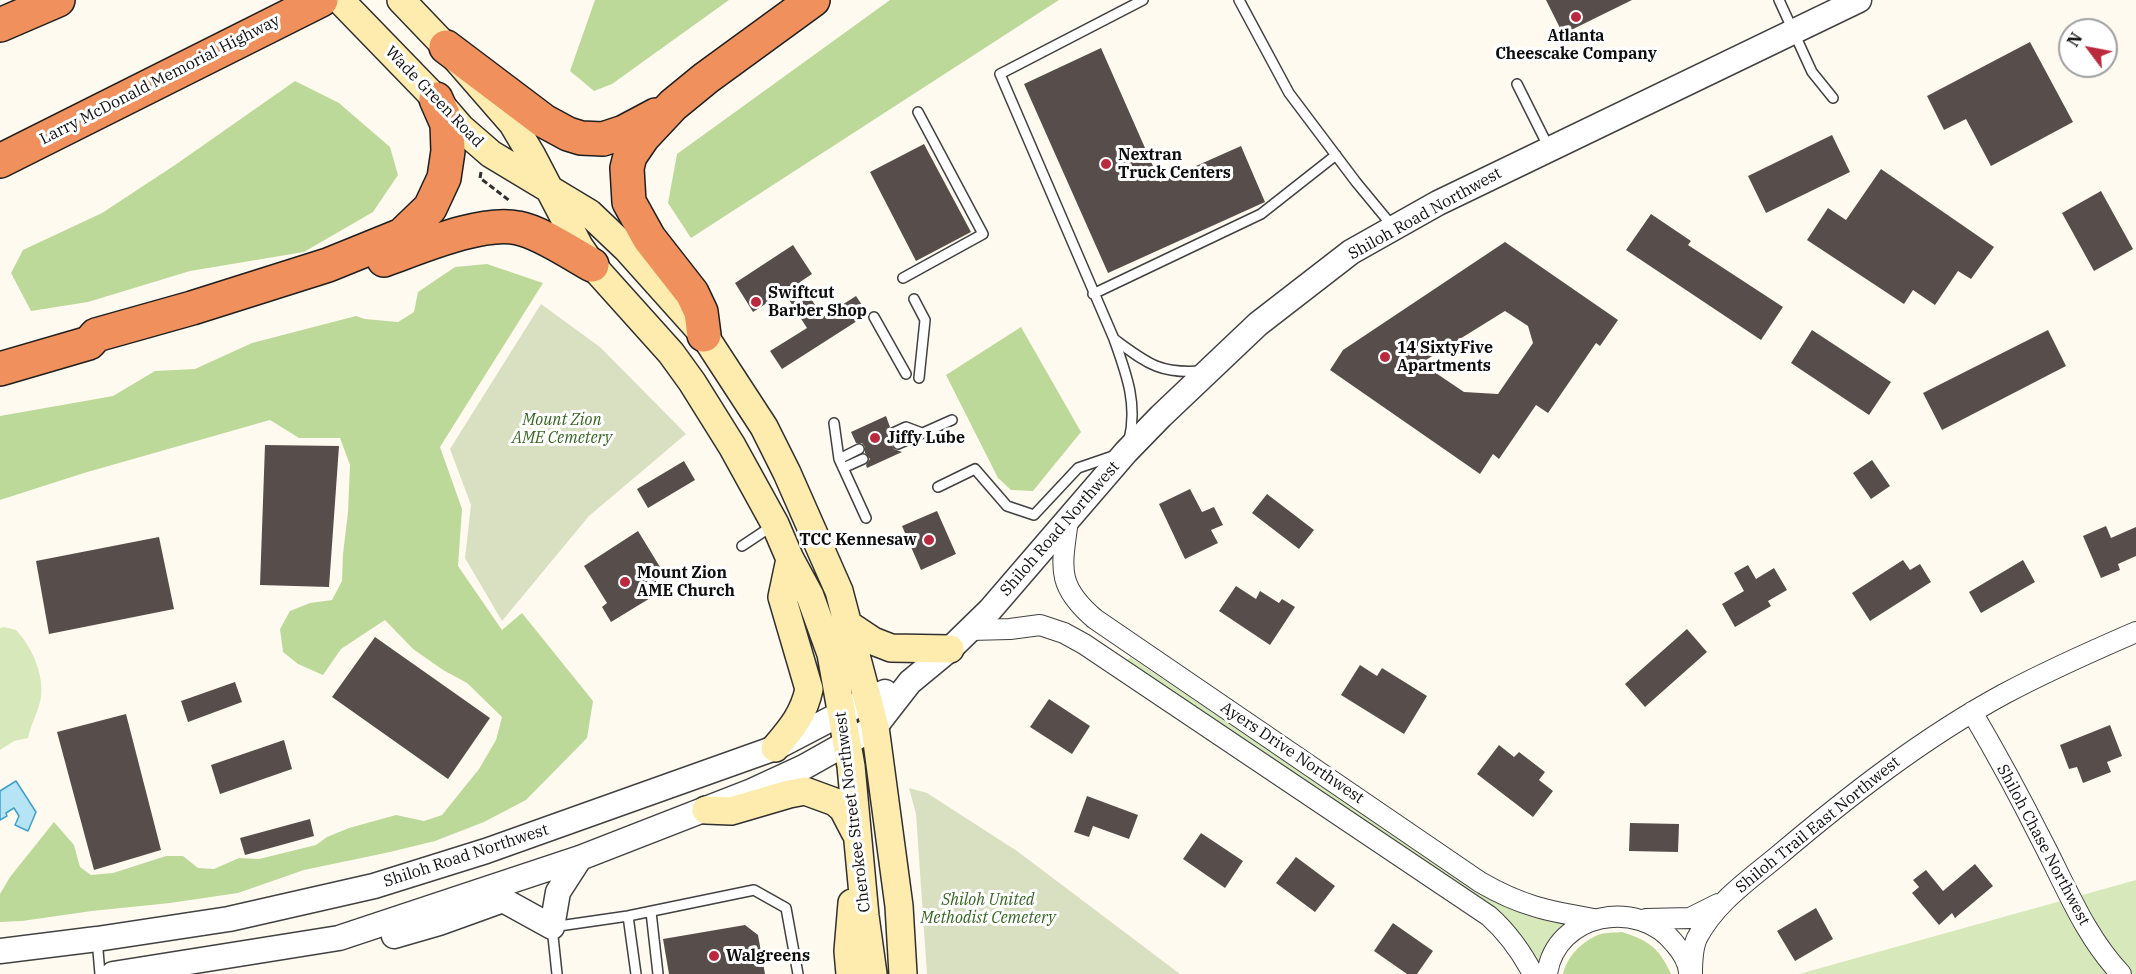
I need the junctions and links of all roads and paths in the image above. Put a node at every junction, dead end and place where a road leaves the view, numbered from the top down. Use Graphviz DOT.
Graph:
graph roads {
  1 [pos="58,0"];
  2 [pos="321,0"];
  3 [pos="340,0"];
  4 [pos="401,0"];
  5 [pos="813,0"];
  6 [pos="1143,0"];
  7 [pos="1239,0"];
  8 [pos="1779,0"];
  9 [pos="1859,0"];
  10 [pos="0,25"];
  11 [pos="1794,32"];
  12 [pos="446,47"];
  13 [pos="1516,84"];
  14 [pos="1833,98"];
  15 [pos="436,99"];
  16 [pos="673,105"];
  17 [pos="918,112"];
  18 [pos="1549,148"];
  19 [pos="1336,155"];
  20 [pos="0,161"];
  21 [pos="484,169"];
  22 [pos="548,188"];
  23 [pos="512,202"];
  24 [pos="1394,228"];
  25 [pos="592,265"];
  26 [pos="903,278"];
  27 [pos="1093,294"];
  28 [pos="914,299"];
  29 [pos="874,317"];
  30 [pos="704,335"];
  31 [pos="1114,339"];
  32 [pos="88,343"];
  33 [pos="0,369"];
  34 [pos="1207,370"];
  35 [pos="906,374"];
  36 [pos="919,378"];
  37 [pos="952,420"];
  38 [pos="834,423"];
  39 [pos="893,433"];
  40 [pos="922,434"];
  41 [pos="898,444"];
  42 [pos="859,449"];
  43 [pos="1126,452"];
  44 [pos="863,459"];
  45 [pos="841,463"];
  46 [pos="938,487"];
  47 [pos="866,518"];
  48 [pos="1068,520"];
  49 [pos="775,524"];
  50 [pos="742,546"];
  51 [pos="790,559"];
  52 [pos="846,623"];
  53 [pos="970,630"];
  54 [pos="2136,632"];
  55 [pos="950,649"];
  56 [pos="910,682"];
  57 [pos="867,700"];
  58 [pos="1972,712"];
  59 [pos="842,713"];
  60 [pos="875,727"];
  61 [pos="847,743"];
  62 [pos="775,748"];
  63 [pos="706,810"];
  64 [pos="857,835"];
  65 [pos="580,858"];
  66 [pos="862,879"];
  67 [pos="1723,902"];
  68 [pos="651,912"];
  69 [pos="628,916"];
  70 [pos="1642,919"];
  71 [pos="1594,920"];
  72 [pos="552,927"];
  73 [pos="366,929"];
  74 [pos="97,939"];
  75 [pos="0,951"];
  76 [pos="100,974"];
  77 [pos="113,974"];
  78 [pos="557,974"];
  79 [pos="636,974"];
  80 [pos="658,974"];
  81 [pos="798,974"];
  82 [pos="850,974"];
  83 [pos="873,974"];
  84 [pos="903,974"];
  85 [pos="1533,974"];
  86 [pos="1547,974"];
  87 [pos="1691,974"];
  88 [pos="2121,974"];
  1 -- 10 [label="highway"];
  2 -- 20 [label="highway, Larry McDonald Memorial Highway"];
  3 -- 15 [label="main road, Wade Green Road"];
  4 -- 12 [label="main road"];
  5 -- 16 [label="highway"];
  6 -- 27 [label="lane"];
  7 -- 19 [label="lane"];
  8 -- 11 [label="lane"];
  9 -- 11 [label="street, Shiloh Road Northwest"];
  11 -- 14 [label="lane"];
  11 -- 18 [label="street, Shiloh Road Northwest"];
  12 -- 16 [label="highway"];
  12 -- 22 [label="main road"];
  13 -- 18 [label="lane"];
  15 -- 22 [label="main road, Wade Green Road"];
  15 -- 32 [label="highway"];
  16 -- 30 [label="highway"];
  17 -- 26 [label="lane"];
  18 -- 24 [label="street, Shiloh Road Northwest"];
  19 -- 24 [label="lane"];
  19 -- 27 [label="lane"];
  21 -- 23 [label="path"];
  22 -- 25 [label="main road, Cherokee Street Northwest"];
  22 -- 30 [label="main road, Cherokee Street Northwest"];
  24 -- 34 [label="street, Shiloh Road Northwest"];
  25 -- 32 [label="highway"];
  25 -- 49 [label="main road, Cherokee Street Northwest"];
  27 -- 31 [label="lane"];
  28 -- 36 [label="lane"];
  29 -- 35 [label="lane"];
  30 -- 52 [label="main road, Cherokee Street Northwest"];
  31 -- 34 [label="lane"];
  31 -- 43 [label="lane"];
  32 -- 33 [label="highway"];
  34 -- 43 [label="street, Shiloh Road Northwest"];
  37 -- 40 [label="lane"];
  38 -- 45 [label="lane"];
  39 -- 40 [label="lane"];
  40 -- 41 [label="lane"];
  42 -- 45 [label="lane"];
  43 -- 46 [label="lane"];
  43 -- 48 [label="street, Shiloh Road Northwest"];
  44 -- 45 [label="lane"];
  45 -- 47 [label="lane"];
  48 -- 53 [label="street, Shiloh Road Northwest"];
  48 -- 71 [label="street, Ayers Drive Northwest"];
  49 -- 50 [label="lane"];
  49 -- 51 [label="main road, Cherokee Street Northwest"];
  51 -- 59 [label="main road, Cherokee Street Northwest"];
  51 -- 62 [label="main road"];
  52 -- 55 [label="main road"];
  52 -- 57 [label="main road, Cherokee Street Northwest"];
  53 -- 55 [label="street, Shiloh Road Northwest"];
  53 -- 85 [label="street, Ayers Drive Northwest"];
  54 -- 58 [label="street, Shiloh Trail East Northwest"];
  55 -- 56 [label="street, Shiloh Road Northwest"];
  56 -- 57 [label="street, Shiloh Road Northwest"];
  56 -- 60 [label="street, Shiloh Road Northwest"];
  57 -- 59 [label="street, Shiloh Road Northwest"];
  57 -- 60 [label="main road, Cherokee Street Northwest"];
  58 -- 67 [label="street, Shiloh Trail East Northwest"];
  58 -- 88 [label="street, Shiloh Chase Northwest"];
  59 -- 61 [label="main road, Cherokee Street Northwest"];
  59 -- 62 [label="street, Shiloh Road Northwest"];
  60 -- 61 [label="street, Shiloh Road Northwest"];
  60 -- 84 [label="main road, Cherokee Street Northwest"];
  61 -- 63 [label="street, Shiloh Road Northwest"];
  61 -- 64 [label="main road, Cherokee Street Northwest"];
  62 -- 74 [label="street, Shiloh Road Northwest"];
  63 -- 64 [label="main road"];
  63 -- 65 [label="street, Shiloh Road Northwest"];
  64 -- 66 [label="main road, Cherokee Street Northwest"];
  65 -- 72 [label="street"];
  65 -- 73 [label="street, Shiloh Road Northwest"];
  66 -- 82 [label="main road"];
  66 -- 83 [label="main road, Cherokee Street Northwest"];
  67 -- 70 [label="street, Shiloh Trail East Northwest"];
  67 -- 87 [label="street, Shiloh Trail East Northwest"];
  68 -- 69 [label="lane"];
  68 -- 80 [label="lane"];
  68 -- 81 [label="lane"];
  69 -- 72 [label="lane"];
  69 -- 79 [label="lane"];
  70 -- 71 [label="street, Shiloh Trail East Northwest"];
  70 -- 87 [label="street"];
  71 -- 86 [label="street"];
  72 -- 73 [label="street"];
  72 -- 78 [label="lane"];
  73 -- 77 [label="street, Shiloh Road Northwest"];
  74 -- 75 [label="street, Shiloh Road Northwest"];
  74 -- 76 [label="lane"];
}
